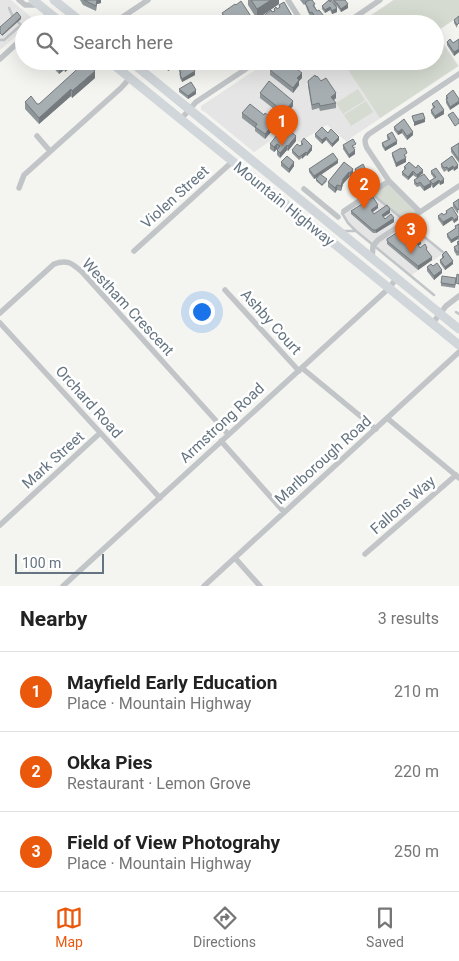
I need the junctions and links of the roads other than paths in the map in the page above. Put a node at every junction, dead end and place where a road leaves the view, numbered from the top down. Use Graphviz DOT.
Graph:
graph roads {
  1 [pos="19,0"];
  2 [pos="54,0"];
  3 [pos="148,0"];
  4 [pos="288,0"];
  5 [pos="380,0"];
  6 [pos="37,3"];
  7 [pos="9,8"];
  8 [pos="49,13"];
  9 [pos="52,15"];
  10 [pos="73,15"];
  11 [pos="126,15"];
  12 [pos="298,15"];
  13 [pos="358,15"];
  14 [pos="13,17"];
  15 [pos="15,30"];
  16 [pos="7,31"];
  17 [pos="10,35"];
  18 [pos="0,40"];
  19 [pos="15,45"];
  20 [pos="0,59"];
  21 [pos="120,70"];
  22 [pos="141,70"];
  23 [pos="244,70"];
  24 [pos="459,74"];
  25 [pos="130,78"];
  26 [pos="189,109"];
  27 [pos="180,119"];
  28 [pos="37,136"];
  29 [pos="50,151"];
  30 [pos="232,162"];
  31 [pos="389,181"];
  32 [pos="459,186"];
  33 [pos="19,188"];
  34 [pos="304,189"];
  35 [pos="371,193"];
  36 [pos="420,212"];
  37 [pos="341,214"];
  38 [pos="406,222"];
  39 [pos="331,225"];
  40 [pos="339,231"];
  41 [pos="356,231"];
  42 [pos="323,235"];
  43 [pos="373,246"];
  44 [pos="134,251"];
  45 [pos="444,252"];
  46 [pos="372,258"];
  47 [pos="396,278"];
  48 [pos="421,285"];
  49 [pos="388,288"];
  50 [pos="225,290"];
  51 [pos="434,295"];
  52 [pos="459,296"];
  53 [pos="425,301"];
  54 [pos="0,313"];
  55 [pos="440,313"];
  56 [pos="455,321"];
  57 [pos="432,324"];
  58 [pos="0,325"];
  59 [pos="459,329"];
  60 [pos="459,346"];
  61 [pos="459,352"];
  62 [pos="300,369"];
  63 [pos="387,418"];
  64 [pos="376,429"];
  65 [pos="100,433"];
  66 [pos="228,434"];
  67 [pos="221,441"];
  68 [pos="458,477"];
  69 [pos="160,498"];
  70 [pos="284,512"];
  71 [pos="0,525"];
  72 [pos="365,554"];
  73 [pos="234,558"];
  74 [pos="63,586"];
  75 [pos="204,586"];
  76 [pos="260,586"];
  1 -- 6 [label="street"];
  2 -- 10 [label="main road"];
  3 -- 11 [label="street"];
  4 -- 12 [label="street"];
  5 -- 13 [label="street"];
  6 -- 8 [label="main road"];
  7 -- 14 [label="lane"];
  8 -- 9 [label="main road"];
  15 -- 17 [label="lane"];
  16 -- 17 [label="lane"];
  17 -- 18 [label="lane"];
  19 -- 20 [label="street"];
  21 -- 25 [label="main road, Mountain Highway"];
  22 -- 26 [label="main road, Mountain Highway"];
  23 -- 26 [label="street"];
  24 -- 31 [label="street"];
  25 -- 27 [label="main road, Mountain Highway"];
  25 -- 29 [label="street"];
  26 -- 27 [label="street"];
  26 -- 39 [label="main road, Mountain Highway"];
  27 -- 30 [label="main road, Mountain Highway"];
  28 -- 29 [label="street"];
  29 -- 33 [label="street"];
  30 -- 42 [label="main road, Mountain Highway"];
  30 -- 44 [label="street, Violen Street"];
  31 -- 35 [label="street"];
  31 -- 36 [label="street"];
  32 -- 36 [label="street"];
  34 -- 37 [label="street, Mountain Highway"];
  35 -- 37 [label="street"];
  35 -- 38 [label="lane"];
  36 -- 38 [label="street"];
  37 -- 39 [label="street"];
  37 -- 41 [label="lane, Mountain Highway"];
  38 -- 43 [label="street"];
  38 -- 45 [label="lane"];
  39 -- 40 [label="main road, Mountain Highway"];
  39 -- 42 [label="street"];
  40 -- 41 [label="lane"];
  40 -- 46 [label="main road, Mountain Highway"];
  41 -- 43 [label="lane, Mountain Highway"];
  42 -- 49 [label="main road, Mountain Highway"];
  43 -- 46 [label="street"];
  43 -- 48 [label="lane, Mountain Highway"];
  46 -- 47 [label="main road, Mountain Highway"];
  47 -- 49 [label="street, Armstrong Road"];
  47 -- 53 [label="main road, Mountain Highway"];
  48 -- 51 [label="lane, Mountain Highway"];
  48 -- 53 [label="lane"];
  49 -- 57 [label="main road, Mountain Highway"];
  49 -- 62 [label="street, Armstrong Road"];
  50 -- 62 [label="street, Ashby Court"];
  52 -- 55 [label="street"];
  53 -- 55 [label="main road, Mountain Highway"];
  54 -- 66 [label="street, Westham Crescent"];
  55 -- 56 [label="main road, Mountain Highway"];
  55 -- 57 [label="street"];
  56 -- 59 [label="main road, Mountain Highway"];
  57 -- 60 [label="main road, Mountain Highway"];
  58 -- 65 [label="street, Orchard Road"];
  61 -- 63 [label="street, Marlborough Road"];
  62 -- 64 [label="street, Ashby Court"];
  62 -- 66 [label="street, Armstrong Road"];
  63 -- 64 [label="street, Marlborough Road"];
  63 -- 68 [label="street"];
  64 -- 70 [label="street, Marlborough Road"];
  65 -- 69 [label="street, Orchard Road"];
  65 -- 71 [label="street, Mark Street"];
  66 -- 67 [label="street, Armstrong Road"];
  67 -- 69 [label="street, Armstrong Road"];
  67 -- 70 [label="street"];
  68 -- 72 [label="street, Fallons Way"];
  69 -- 74 [label="street, Armstrong Road"];
  70 -- 73 [label="street, Marlborough Road"];
  73 -- 75 [label="street, Marlborough Road"];
  73 -- 76 [label="street"];
}
